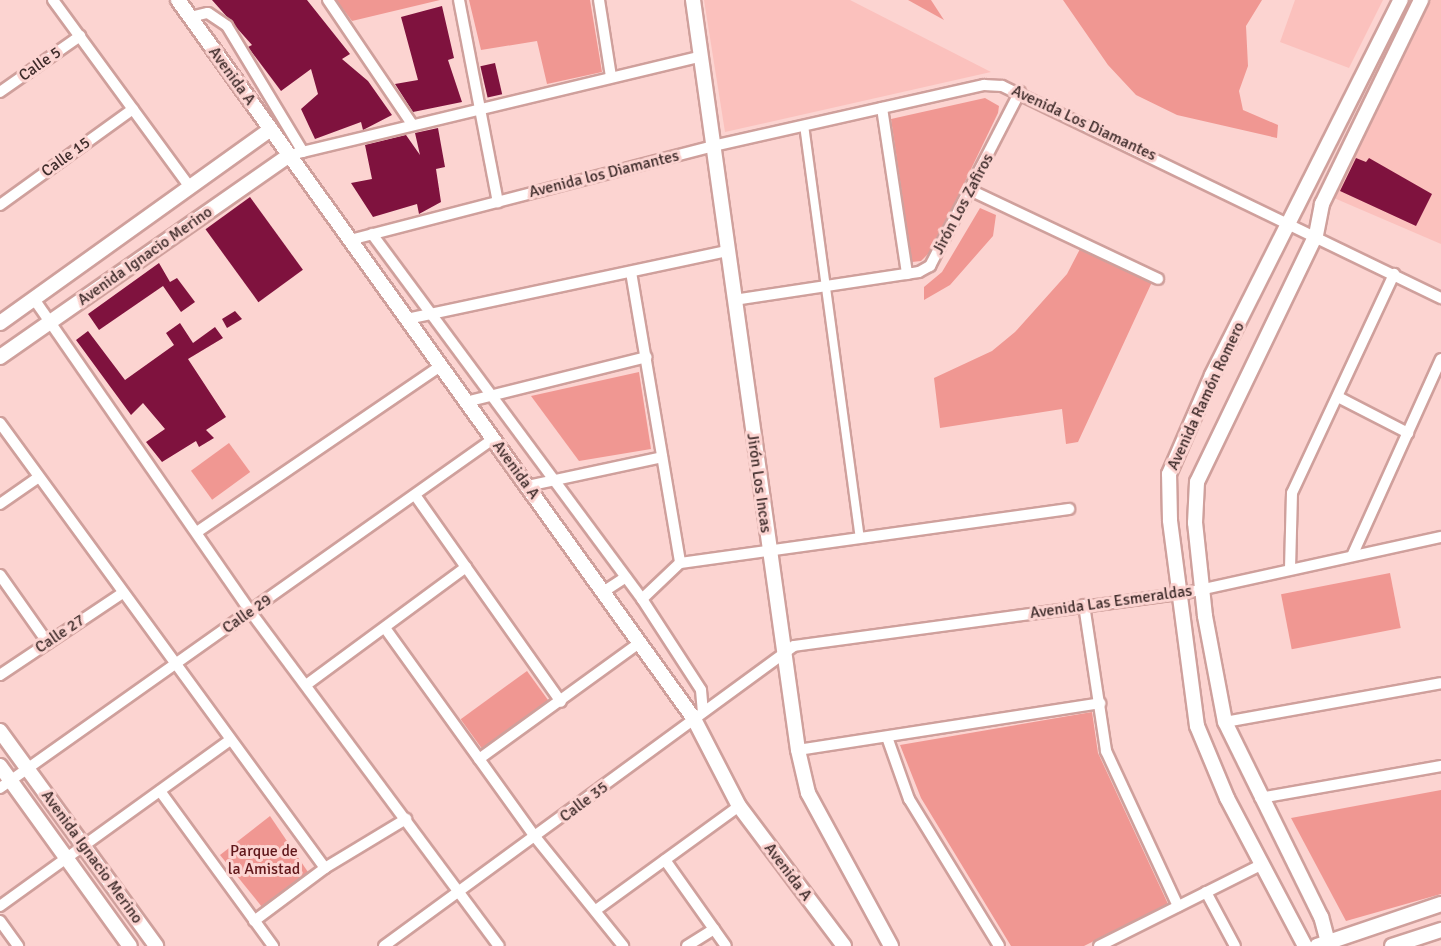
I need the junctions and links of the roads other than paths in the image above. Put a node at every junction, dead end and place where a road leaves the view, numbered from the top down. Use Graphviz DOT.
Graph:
graph roads {
  1 [pos="53,0"];
  2 [pos="178,0"];
  3 [pos="328,0"];
  4 [pos="459,0"];
  5 [pos="599,0"];
  6 [pos="693,0"];
  7 [pos="1402,0"];
  8 [pos="1420,3"];
  9 [pos="190,17"];
  10 [pos="1388,28"];
  11 [pos="80,36"];
  12 [pos="1404,36"];
  13 [pos="701,56"];
  14 [pos="611,77"];
  15 [pos="1,89"];
  16 [pos="1020,92"];
  17 [pos="480,107"];
  18 [pos="882,108"];
  19 [pos="133,109"];
  20 [pos="412,124"];
  21 [pos="804,125"];
  22 [pos="271,129"];
  23 [pos="707,148"];
  24 [pos="296,154"];
  25 [pos="190,187"];
  26 [pos="970,190"];
  27 [pos="502,201"];
  28 [pos="0,205"];
  29 [pos="1292,223"];
  30 [pos="372,234"];
  31 [pos="1317,235"];
  32 [pos="350,240"];
  33 [pos="727,251"];
  34 [pos="631,272"];
  35 [pos="907,274"];
  36 [pos="1394,274"];
  37 [pos="1158,279"];
  38 [pos="825,286"];
  39 [pos="1441,298"];
  40 [pos="34,299"];
  41 [pos="734,300"];
  42 [pos="431,314"];
  43 [pos="407,319"];
  44 [pos="50,322"];
  45 [pos="0,323"];
  46 [pos="0,357"];
  47 [pos="645,357"];
  48 [pos="1441,359"];
  49 [pos="440,366"];
  50 [pos="489,396"];
  51 [pos="1338,397"];
  52 [pos="466,402"];
  53 [pos="0,423"];
  54 [pos="1408,433"];
  55 [pos="493,439"];
  56 [pos="662,457"];
  57 [pos="36,479"];
  58 [pos="554,479"];
  59 [pos="527,486"];
  60 [pos="415,495"];
  61 [pos="0,504"];
  62 [pos="1069,509"];
  63 [pos="197,532"];
  64 [pos="860,537"];
  65 [pos="1441,537"];
  66 [pos="768,549"];
  67 [pos="1352,556"];
  68 [pos="680,563"];
  69 [pos="466,567"];
  70 [pos="1290,570"];
  71 [pos="0,575"];
  72 [pos="626,577"];
  73 [pos="1203,589"];
  74 [pos="603,592"];
  75 [pos="121,594"];
  76 [pos="1181,594"];
  77 [pos="642,599"];
  78 [pos="1084,605"];
  79 [pos="250,611"];
  80 [pos="384,628"];
  81 [pos="48,643"];
  82 [pos="638,644"];
  83 [pos="781,655"];
  84 [pos="174,665"];
  85 [pos="0,675"];
  86 [pos="1441,683"];
  87 [pos="306,685"];
  88 [pos="561,702"];
  89 [pos="1100,703"];
  90 [pos="699,716"];
  91 [pos="1225,722"];
  92 [pos="0,731"];
  93 [pos="887,737"];
  94 [pos="230,740"];
  95 [pos="798,750"];
  96 [pos="479,759"];
  97 [pos="0,766"];
  98 [pos="1441,766"];
  99 [pos="28,768"];
  100 [pos="5,784"];
  101 [pos="160,791"];
  102 [pos="1260,798"];
  103 [pos="739,806"];
  104 [pos="406,819"];
  105 [pos="536,838"];
  106 [pos="84,846"];
  107 [pos="67,859"];
  108 [pos="665,860"];
  109 [pos="1263,864"];
  110 [pos="325,868"];
  111 [pos="460,891"];
  112 [pos="1206,892"];
  113 [pos="1441,904"];
  114 [pos="0,906"];
  115 [pos="1178,906"];
  116 [pos="596,910"];
  117 [pos="0,921"];
  118 [pos="254,921"];
  119 [pos="714,929"];
  120 [pos="1441,930"];
  121 [pos="1325,945"];
  122 [pos="18,946"];
  123 [pos="130,946"];
  124 [pos="156,946"];
  125 [pos="273,946"];
  126 [pos="384,946"];
  127 [pos="499,946"];
  128 [pos="623,946"];
  129 [pos="687,946"];
  130 [pos="726,946"];
  131 [pos="844,946"];
  132 [pos="891,946"];
  133 [pos="999,946"];
  134 [pos="1099,946"];
  135 [pos="1235,946"];
  136 [pos="1305,946"];
  137 [pos="1392,946"];
  1 -- 11 [label="street"];
  2 -- 9 [label="street, Avenida A"];
  3 -- 20 [label="street"];
  4 -- 17 [label="street"];
  5 -- 14 [label="street"];
  6 -- 13 [label="street, Jirón Los Incas"];
  7 -- 8 [label="street"];
  7 -- 10 [label="street, Avenida Ramón Romero"];
  8 -- 12 [label="street, Avenida Ramón Romero"];
  9 -- 22 [label="street, Avenida A"];
  9 -- 24 [label="street"];
  10 -- 12 [label="street"];
  10 -- 29 [label="street, Avenida Ramón Romero"];
  11 -- 15 [label="street, Calle 5"];
  11 -- 19 [label="street"];
  12 -- 31 [label="street, Avenida Ramón Romero"];
  13 -- 14 [label="street"];
  13 -- 23 [label="street, Jirón Los Incas"];
  14 -- 17 [label="street"];
  16 -- 18 [label="street, Avenida Los Diamantes"];
  16 -- 26 [label="street, Jirón Los Zafiros"];
  16 -- 29 [label="street, Avenida Los Diamantes"];
  17 -- 20 [label="street"];
  17 -- 27 [label="street"];
  18 -- 21 [label="street, Avenida Los Diamantes"];
  18 -- 35 [label="street"];
  19 -- 25 [label="street"];
  19 -- 28 [label="street, Calle 15"];
  20 -- 24 [label="street"];
  21 -- 23 [label="street, Avenida Los Diamantes"];
  21 -- 38 [label="street"];
  22 -- 24 [label="street, Avenida A"];
  22 -- 25 [label="street, Avenida Ignacio Merino"];
  23 -- 27 [label="street, Avenida los Diamantes"];
  23 -- 33 [label="street, Jirón Los Incas"];
  24 -- 32 [label="street, Avenida A"];
  24 -- 44 [label="street, Avenida Ignacio Merino"];
  25 -- 40 [label="street, Avenida Ignacio Merino"];
  26 -- 35 [label="street, Jirón Los Zafiros"];
  26 -- 37 [label="street"];
  27 -- 30 [label="street"];
  29 -- 31 [label="street, Avenida Los Diamantes"];
  29 -- 76 [label="street, Avenida Ramón Romero"];
  30 -- 32 [label="street"];
  30 -- 42 [label="street"];
  31 -- 36 [label="street, Avenida Los Diamantes"];
  31 -- 73 [label="street, Avenida Ramón Romero"];
  32 -- 43 [label="street, Avenida A"];
  33 -- 34 [label="street"];
  33 -- 41 [label="street, Jirón Los Incas"];
  34 -- 42 [label="street"];
  34 -- 47 [label="street"];
  35 -- 38 [label="street, Jirón Los Zafiros"];
  36 -- 39 [label="street, Avenida Los Diamantes"];
  36 -- 51 [label="street"];
  38 -- 41 [label="street, Jirón Los Zafiros"];
  38 -- 64 [label="street"];
  40 -- 44 [label="street"];
  40 -- 45 [label="street, Avenida Ignacio Merino"];
  41 -- 66 [label="street, Jirón Los Incas"];
  42 -- 43 [label="street"];
  42 -- 50 [label="street"];
  43 -- 49 [label="street, Avenida A"];
  44 -- 46 [label="street, Avenida Ignacio Merino"];
  44 -- 63 [label="street"];
  47 -- 50 [label="street"];
  47 -- 56 [label="street"];
  48 -- 54 [label="street"];
  49 -- 52 [label="street, Avenida A"];
  49 -- 63 [label="street"];
  50 -- 52 [label="street"];
  50 -- 58 [label="street"];
  51 -- 54 [label="street"];
  51 -- 70 [label="street"];
  52 -- 55 [label="street, Avenida A"];
  53 -- 57 [label="street"];
  54 -- 67 [label="street"];
  55 -- 59 [label="street, Avenida A"];
  55 -- 60 [label="street, Calle 29"];
  56 -- 58 [label="street"];
  56 -- 68 [label="street"];
  57 -- 61 [label="street"];
  57 -- 75 [label="street"];
  58 -- 59 [label="street"];
  58 -- 72 [label="street"];
  59 -- 74 [label="street, Avenida A"];
  60 -- 69 [label="street"];
  60 -- 79 [label="street, Calle 29"];
  62 -- 64 [label="street"];
  63 -- 79 [label="street"];
  64 -- 66 [label="street"];
  65 -- 67 [label="street, Avenida Las Esmeraldas"];
  66 -- 68 [label="street"];
  66 -- 83 [label="street, Jirón Los Incas"];
  67 -- 70 [label="street, Avenida Las Esmeraldas"];
  68 -- 77 [label="street"];
  69 -- 80 [label="street"];
  69 -- 88 [label="street"];
  70 -- 73 [label="street, Avenida Las Esmeraldas"];
  71 -- 81 [label="street"];
  72 -- 74 [label="street"];
  72 -- 77 [label="street"];
  73 -- 76 [label="street, Avenida Las Esmeraldas"];
  73 -- 91 [label="street, Avenida Ramón Romero"];
  74 -- 82 [label="street, Avenida A"];
  75 -- 81 [label="street, Calle 27"];
  75 -- 84 [label="street"];
  76 -- 78 [label="street, Avenida Las Esmeraldas"];
  76 -- 109 [label="street, Avenida Ramón Romero"];
  77 -- 90 [label="street"];
  78 -- 83 [label="street, Avenida Las Esmeraldas"];
  78 -- 89 [label="street"];
  79 -- 84 [label="street, Calle 29"];
  79 -- 87 [label="street"];
  80 -- 87 [label="street"];
  80 -- 96 [label="street"];
  81 -- 85 [label="street, Calle 27"];
  82 -- 88 [label="street"];
  82 -- 90 [label="street, Avenida A"];
  83 -- 90 [label="street, Calle 35"];
  83 -- 95 [label="street, Jirón Los Incas"];
  84 -- 94 [label="street"];
  84 -- 99 [label="street, Calle 29"];
  86 -- 91 [label="street"];
  87 -- 104 [label="street"];
  88 -- 96 [label="street"];
  89 -- 93 [label="street"];
  89 -- 115 [label="street"];
  90 -- 103 [label="street, Avenida A"];
  90 -- 105 [label="street, Calle 35"];
  91 -- 102 [label="street, Avenida Ramón Romero"];
  92 -- 99 [label="street, Avenida Ignacio Merino"];
  93 -- 95 [label="street"];
  93 -- 133 [label="street"];
  94 -- 101 [label="street"];
  94 -- 110 [label="street"];
  95 -- 132 [label="street, Jirón Los Incas"];
  96 -- 105 [label="street"];
  97 -- 100 [label="street, Avenida Ignacio Merino"];
  98 -- 102 [label="street"];
  99 -- 100 [label="street, Calle 29"];
  99 -- 106 [label="street, Avenida Ignacio Merino"];
  100 -- 107 [label="street, Avenida Ignacio Merino"];
  101 -- 106 [label="street"];
  101 -- 118 [label="street"];
  102 -- 121 [label="street, Avenida Ramón Romero"];
  103 -- 108 [label="street"];
  103 -- 131 [label="street, Avenida A"];
  104 -- 110 [label="street"];
  104 -- 111 [label="street"];
  105 -- 111 [label="street, Calle 35"];
  105 -- 116 [label="street"];
  106 -- 107 [label="street"];
  106 -- 124 [label="street, Avenida Ignacio Merino"];
  107 -- 114 [label="street"];
  107 -- 123 [label="street, Avenida Ignacio Merino"];
  108 -- 116 [label="street"];
  108 -- 119 [label="street"];
  109 -- 112 [label="street"];
  109 -- 136 [label="street, Avenida Ramón Romero"];
  110 -- 118 [label="street"];
  111 -- 126 [label="street, Calle 35"];
  111 -- 127 [label="street"];
  112 -- 115 [label="street"];
  112 -- 135 [label="street"];
  113 -- 121 [label="street"];
  115 -- 134 [label="street"];
  116 -- 128 [label="street"];
  117 -- 122 [label="street"];
  118 -- 125 [label="street"];
  119 -- 129 [label="street"];
  119 -- 130 [label="street"];
  120 -- 137 [label="street"];
}
